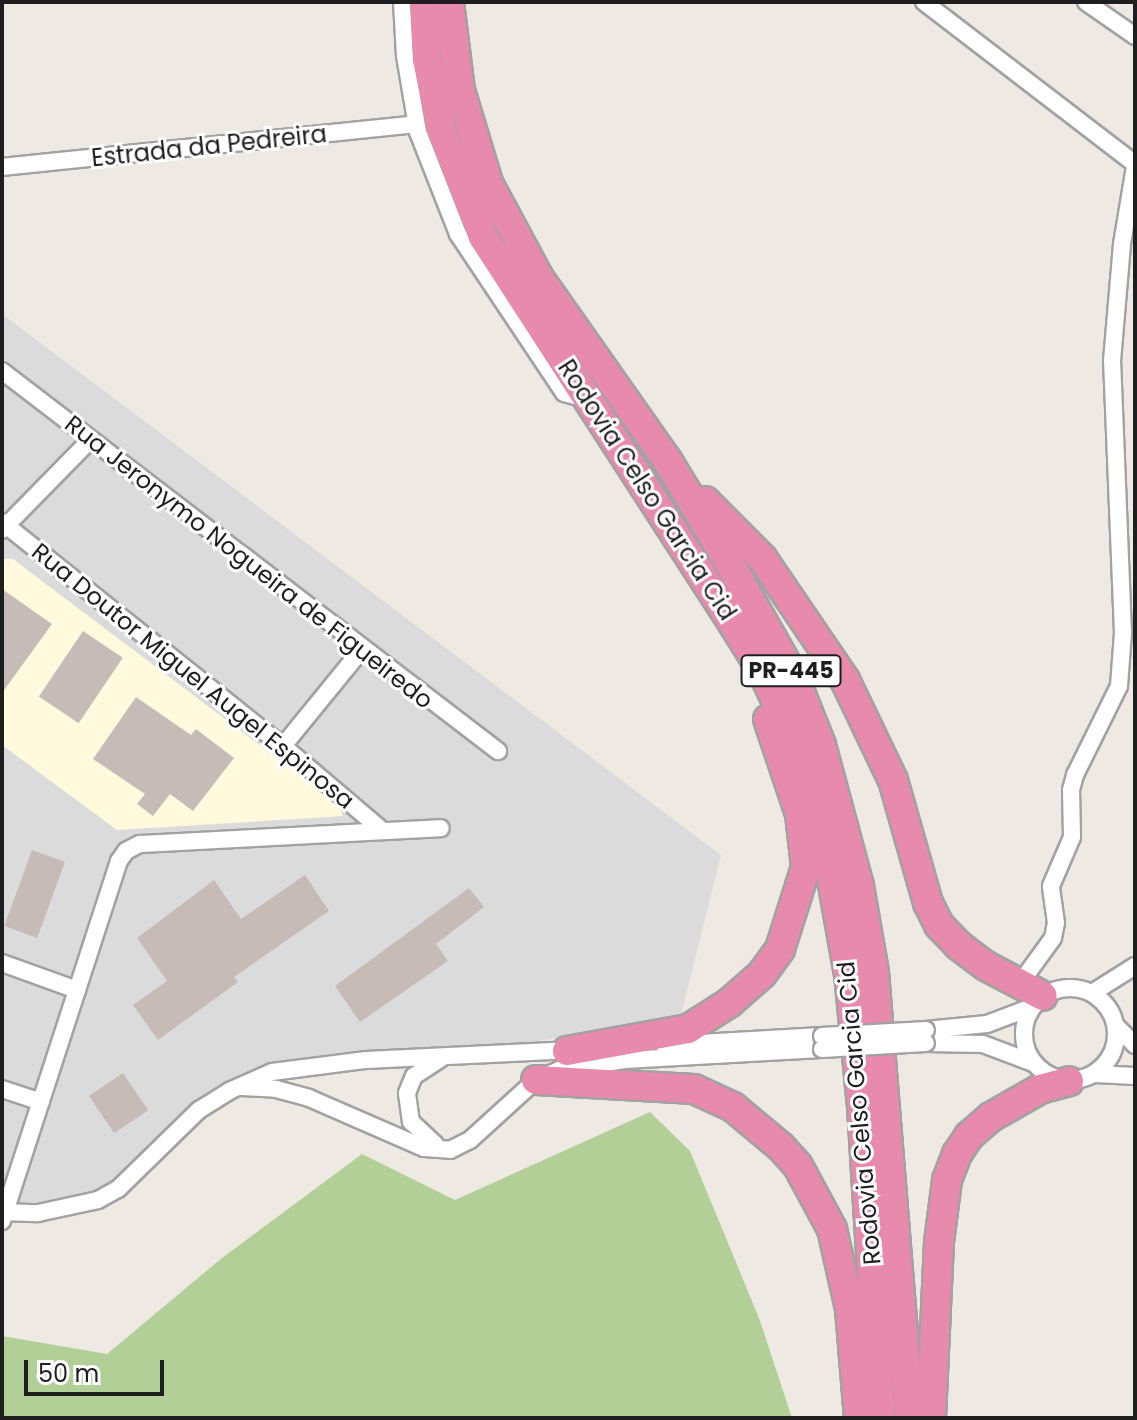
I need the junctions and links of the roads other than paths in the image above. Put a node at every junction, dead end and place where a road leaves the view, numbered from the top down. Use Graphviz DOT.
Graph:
graph roads {
  1 [pos="402,2"];
  2 [pos="424,2"];
  3 [pos="449,2"];
  4 [pos="924,2"];
  5 [pos="1086,2"];
  6 [pos="1135,36"];
  7 [pos="416,124"];
  8 [pos="1135,165"];
  9 [pos="2,167"];
  10 [pos="2,371"];
  11 [pos="588,400"];
  12 [pos="90,440"];
  13 [pos="667,460"];
  14 [pos="3,526"];
  15 [pos="734,625"];
  16 [pos="362,649"];
  17 [pos="283,746"];
  18 [pos="498,751"];
  19 [pos="441,828"];
  20 [pos="383,831"];
  21 [pos="2,963"];
  22 [pos="1135,966"];
  23 [pos="77,990"];
  24 [pos="1092,993"];
  25 [pos="1032,995"];
  26 [pos="1116,1026"];
  27 [pos="926,1037"];
  28 [pos="822,1042"];
  29 [pos="1135,1045"];
  30 [pos="567,1051"];
  31 [pos="445,1056"];
  32 [pos="1033,1063"];
  33 [pos="1135,1076"];
  34 [pos="1082,1077"];
  35 [pos="536,1080"];
  36 [pos="240,1087"];
  37 [pos="2,1089"];
  38 [pos="41,1102"];
  39 [pos="450,1150"];
  40 [pos="3,1215"];
  41 [pos="859,1418"];
  42 [pos="881,1418"];
  43 [pos="910,1418"];
  44 [pos="931,1418"];
  1 -- 7 [label="street"];
  2 -- 11 [label="highway, Rodovia Celso Garcia Cid / PR-445"];
  3 -- 13 [label="highway, Rodovia Celso Garcia Cid / PR-445"];
  4 -- 8 [label="street"];
  5 -- 6 [label="street"];
  7 -- 9 [label="street, Estrada da Pedreira"];
  7 -- 11 [label="street"];
  8 -- 25 [label="street"];
  10 -- 12 [label="street, Rua Jeronymo Nogueira de Figueiredo"];
  11 -- 15 [label="highway, Rodovia Celso Garcia Cid / PR-445"];
  12 -- 14 [label="street"];
  12 -- 16 [label="street, Rua Jeronymo Nogueira de Figueiredo"];
  13 -- 25 [label="highway"];
  13 -- 43 [label="highway, Rodovia Celso Garcia Cid / PR-445"];
  14 -- 17 [label="street, Rua Doutor Miguel Augel Espinosa"];
  15 -- 30 [label="highway"];
  15 -- 42 [label="highway, Rodovia Celso Garcia Cid / PR-445"];
  16 -- 17 [label="street"];
  16 -- 18 [label="street, Rua Jeronymo Nogueira de Figueiredo"];
  17 -- 20 [label="street, Rua Doutor Miguel Augel Espinosa"];
  19 -- 20 [label="street"];
  20 -- 23 [label="street"];
  21 -- 23 [label="street"];
  22 -- 24 [label="street"];
  23 -- 38 [label="street"];
  24 -- 25 [label="street"];
  24 -- 26 [label="street"];
  25 -- 27 [label="street"];
  25 -- 32 [label="street"];
  26 -- 29 [label="street"];
  26 -- 34 [label="street"];
  27 -- 28 [label="street, bridge"];
  27 -- 32 [label="street"];
  28 -- 30 [label="street"];
  28 -- 35 [label="street"];
  30 -- 31 [label="street"];
  31 -- 36 [label="street"];
  31 -- 39 [label="street"];
  32 -- 34 [label="street"];
  33 -- 34 [label="street"];
  34 -- 44 [label="highway"];
  35 -- 39 [label="street"];
  35 -- 41 [label="highway"];
  36 -- 39 [label="street"];
  36 -- 40 [label="street"];
  37 -- 38 [label="street"];
  38 -- 40 [label="street"];
}
